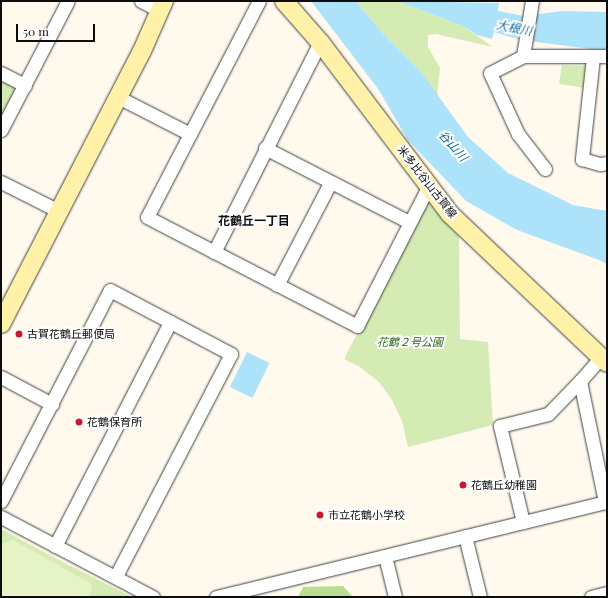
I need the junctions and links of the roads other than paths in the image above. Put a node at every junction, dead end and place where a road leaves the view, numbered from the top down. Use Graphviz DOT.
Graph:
graph roads {
  1 [pos="68,1"];
  2 [pos="141,1"];
  3 [pos="259,1"];
  4 [pos="284,1"];
  5 [pos="532,2"];
  6 [pos="162,6"];
  7 [pos="320,42"];
  8 [pos="522,56"];
  9 [pos="607,56"];
  10 [pos="593,57"];
  11 [pos="1,73"];
  12 [pos="25,85"];
  13 [pos="118,97"];
  14 [pos="1,130"];
  15 [pos="190,134"];
  16 [pos="265,148"];
  17 [pos="607,163"];
  18 [pos="545,169"];
  19 [pos="1,182"];
  20 [pos="330,183"];
  21 [pos="428,186"];
  22 [pos="59,211"];
  23 [pos="409,222"];
  24 [pos="214,252"];
  25 [pos="278,285"];
  26 [pos="170,322"];
  27 [pos="1,324"];
  28 [pos="604,360"];
  29 [pos="1,377"];
  30 [pos="580,381"];
  31 [pos="52,404"];
  32 [pos="1,501"];
  33 [pos="606,502"];
  34 [pos="1,517"];
  35 [pos="523,522"];
  36 [pos="465,536"];
  37 [pos="55,546"];
  38 [pos="385,556"];
  39 [pos="116,576"];
  40 [pos="607,593"];
  41 [pos="153,597"];
  42 [pos="216,597"];
  43 [pos="396,597"];
  44 [pos="480,597"];
  45 [pos="591,597"];
  1 -- 12 [label="street"];
  2 -- 6 [label="street"];
  3 -- 15 [label="street"];
  4 -- 7 [label="main road, 米多比谷山古賀線"];
  5 -- 8 [label="street"];
  6 -- 13 [label="main road"];
  7 -- 16 [label="street"];
  7 -- 21 [label="main road, 米多比谷山古賀線"];
  8 -- 10 [label="street"];
  8 -- 18 [label="street"];
  9 -- 10 [label="street"];
  10 -- 17 [label="street"];
  11 -- 12 [label="street"];
  12 -- 14 [label="street"];
  13 -- 15 [label="street"];
  13 -- 22 [label="main road"];
  15 -- 24 [label="street"];
  16 -- 20 [label="street"];
  16 -- 24 [label="street"];
  19 -- 22 [label="street"];
  20 -- 23 [label="street"];
  20 -- 25 [label="street"];
  21 -- 23 [label="street"];
  21 -- 28 [label="main road, 米多比谷山古賀線"];
  22 -- 27 [label="main road"];
  23 -- 25 [label="street"];
  24 -- 25 [label="street"];
  26 -- 31 [label="street"];
  26 -- 37 [label="street"];
  26 -- 39 [label="street"];
  28 -- 30 [label="street"];
  29 -- 31 [label="street"];
  30 -- 33 [label="street"];
  30 -- 35 [label="street"];
  31 -- 32 [label="street"];
  33 -- 35 [label="street"];
  34 -- 37 [label="street"];
  35 -- 36 [label="street"];
  36 -- 38 [label="street"];
  36 -- 44 [label="street"];
  37 -- 39 [label="street"];
  38 -- 42 [label="street"];
  38 -- 43 [label="street"];
  39 -- 41 [label="street"];
  40 -- 45 [label="street"];
}
